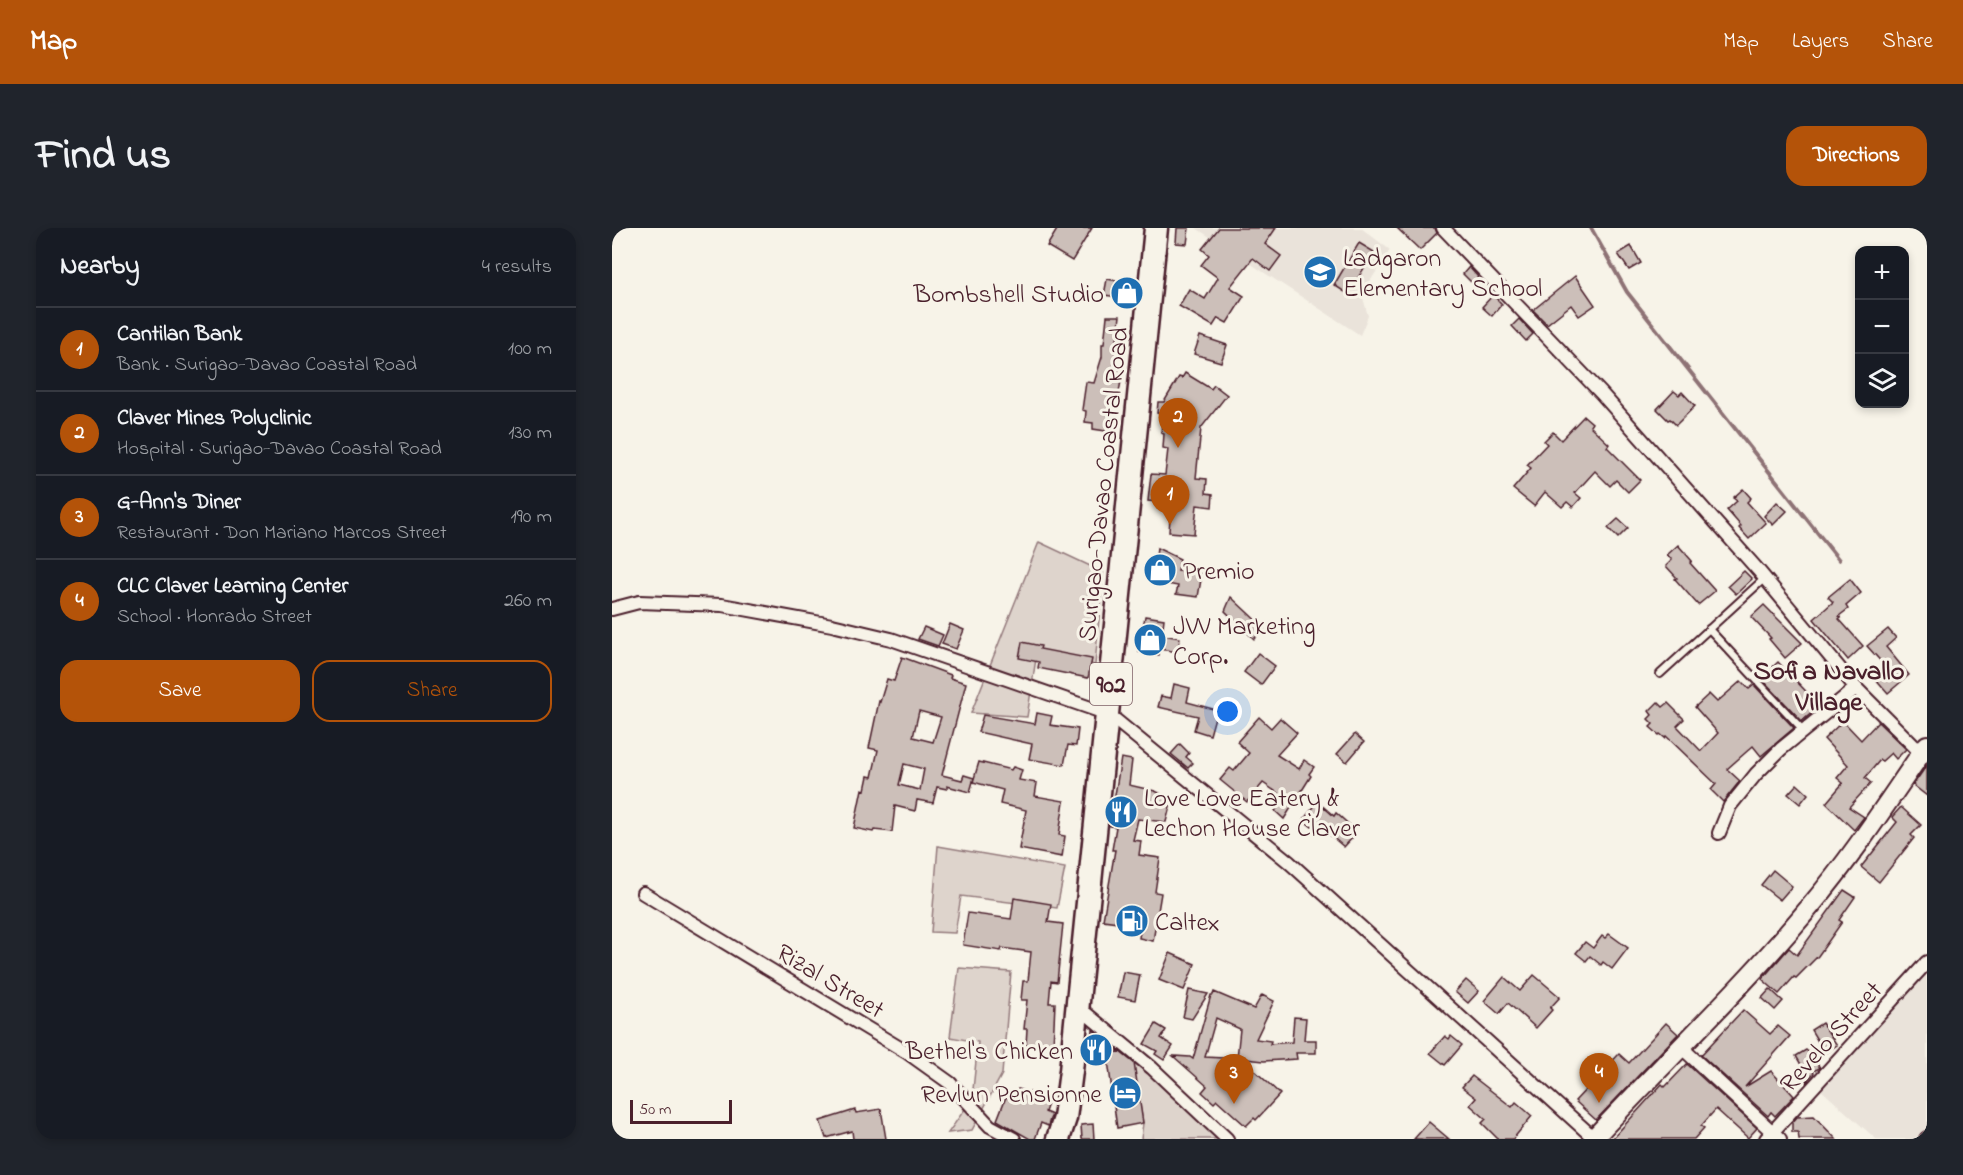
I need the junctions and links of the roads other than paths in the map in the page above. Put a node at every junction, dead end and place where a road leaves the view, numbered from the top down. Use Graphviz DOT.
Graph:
graph roads {
  1 [pos="1443,228"];
  2 [pos="1153,229"];
  3 [pos="1766,579"];
  4 [pos="612,609"];
  5 [pos="1709,629"];
  6 [pos="1660,674"];
  7 [pos="1856,688"];
  8 [pos="1108,714"];
  9 [pos="1803,730"];
  10 [pos="1924,749"];
  11 [pos="1719,833"];
  12 [pos="644,893"];
  13 [pos="1927,962"];
  14 [pos="1077,1006"];
  15 [pos="1680,1046"];
  16 [pos="1773,1137"];
  17 [pos="1014,1139"];
  18 [pos="1058,1139"];
  19 [pos="1227,1139"];
  20 [pos="1594,1139"];
  1 -- 3 [label="street"];
  2 -- 8 [label="highway, Surigao-Davao Coastal Road / 902"];
  3 -- 5 [label="lane"];
  3 -- 7 [label="street"];
  4 -- 8 [label="street"];
  5 -- 6 [label="lane"];
  5 -- 9 [label="lane"];
  7 -- 9 [label="street"];
  7 -- 10 [label="street"];
  8 -- 14 [label="highway, Surigao-Davao Coastal Road / 902"];
  8 -- 20 [label="street"];
  9 -- 11 [label="street"];
  10 -- 15 [label="street"];
  12 -- 17 [label="street, Rizal Street"];
  13 -- 16 [label="street, Revelo Street"];
  14 -- 18 [label="highway, Surigao-Davao Coastal Road / 902"];
  14 -- 19 [label="street"];
  15 -- 16 [label="street"];
  15 -- 20 [label="street"];
}
